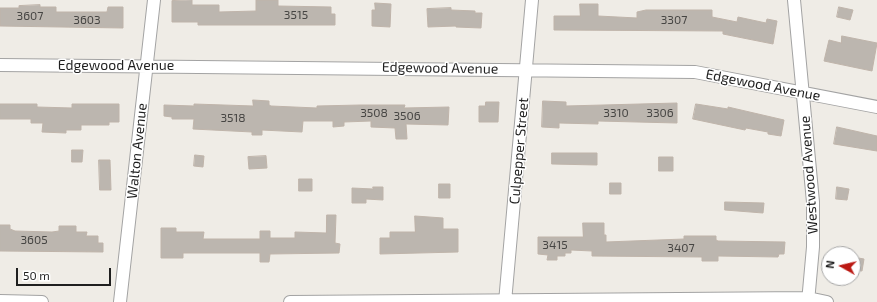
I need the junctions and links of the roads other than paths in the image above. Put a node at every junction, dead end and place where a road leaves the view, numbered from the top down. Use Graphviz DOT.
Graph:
graph roads {
  1 [pos="154,0"];
  2 [pos="532,0"];
  3 [pos="794,0"];
  4 [pos="0,64"];
  5 [pos="146,65"];
  6 [pos="526,69"];
  7 [pos="803,92"];
  8 [pos="877,107"];
  9 [pos="808,300"];
  10 [pos="0,301"];
  11 [pos="505,301"];
  12 [pos="42,302"];
  13 [pos="120,302"];
  14 [pos="290,302"];
  15 [pos="826,302"];
  1 -- 5 [label="street, Walton Avenue"];
  2 -- 6 [label="street, Culpepper Street"];
  3 -- 7 [label="street, Westwood Avenue"];
  4 -- 5 [label="street, Edgewood Avenue"];
  5 -- 6 [label="street, Edgewood Avenue"];
  5 -- 13 [label="street, Walton Avenue"];
  6 -- 7 [label="street, Edgewood Avenue"];
  6 -- 11 [label="street, Culpepper Street"];
  7 -- 8 [label="street, Edgewood Avenue"];
  7 -- 9 [label="street, Westwood Avenue"];
  9 -- 11 [label="street"];
  9 -- 15 [label="street"];
  10 -- 12 [label="street"];
  11 -- 14 [label="street"];
}
